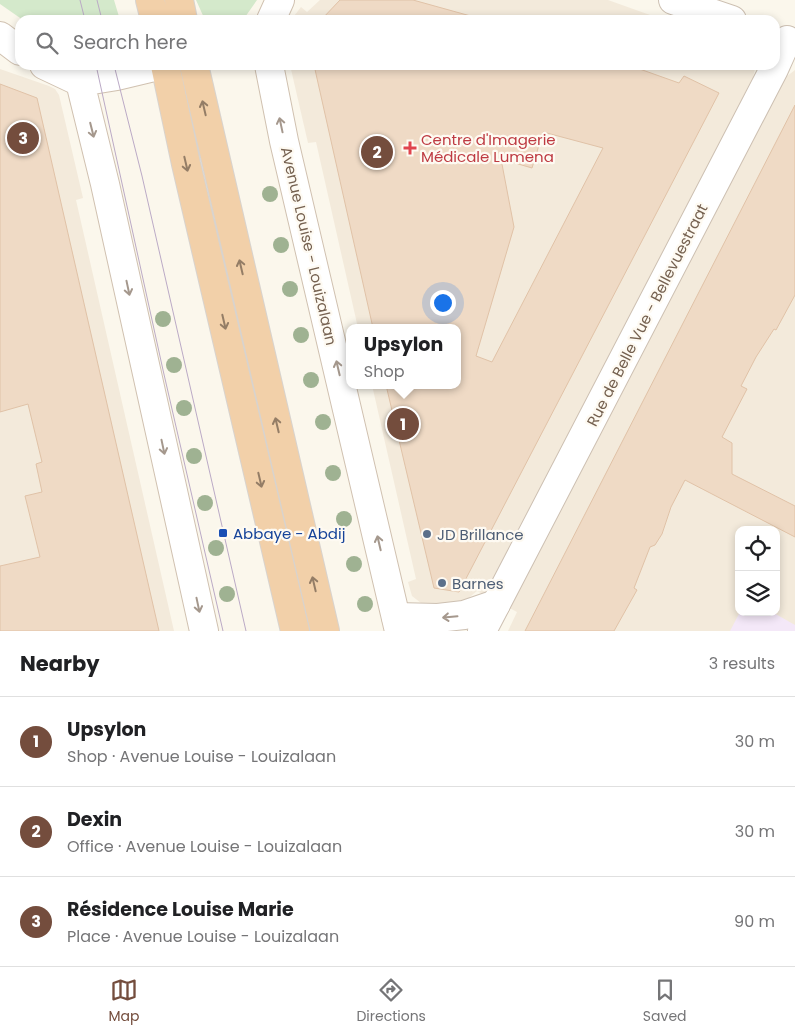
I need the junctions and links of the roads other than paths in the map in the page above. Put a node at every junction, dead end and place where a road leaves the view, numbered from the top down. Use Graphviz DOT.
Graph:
graph roads {
  1 [pos="150,0"];
  2 [pos="179,0"];
  3 [pos="280,0"];
  4 [pos="673,0"];
  5 [pos="154,15"];
  6 [pos="183,15"];
  7 [pos="273,15"];
  8 [pos="717,15"];
  9 [pos="0,36"];
  10 [pos="788,36"];
  11 [pos="15,47"];
  12 [pos="780,55"];
  13 [pos="55,70"];
  14 [pos="143,70"];
  15 [pos="165,70"];
  16 [pos="195,70"];
  17 [pos="269,70"];
  18 [pos="773,70"];
  19 [pos="80,82"];
  20 [pos="496,604"];
  21 [pos="398,624"];
  22 [pos="204,631"];
  23 [pos="295,631"];
  24 [pos="325,631"];
  25 [pos="482,631"];
  1 -- 5 [label="highway"];
  2 -- 6 [label="highway"];
  3 -- 7 [label="main road"];
  4 -- 8 [label="main road"];
  9 -- 11 [label="main road"];
  10 -- 12 [label="main road, Rue de Belle Vue - Bellevuestraat"];
  13 -- 19 [label="main road"];
  14 -- 19 [label="main road"];
  15 -- 23 [label="highway, one-way"];
  24 -- 16 [label="highway, one-way"];
  21 -- 17 [label="main road, Avenue Louise - Louizalaan, one-way"];
  18 -- 20 [label="main road, Rue de Belle Vue - Bellevuestraat"];
  19 -- 22 [label="main road, one-way"];
  20 -- 21 [label="main road, one-way"];
  20 -- 25 [label="main road, Rue de Belle Vue - Bellevuestraat"];
}
